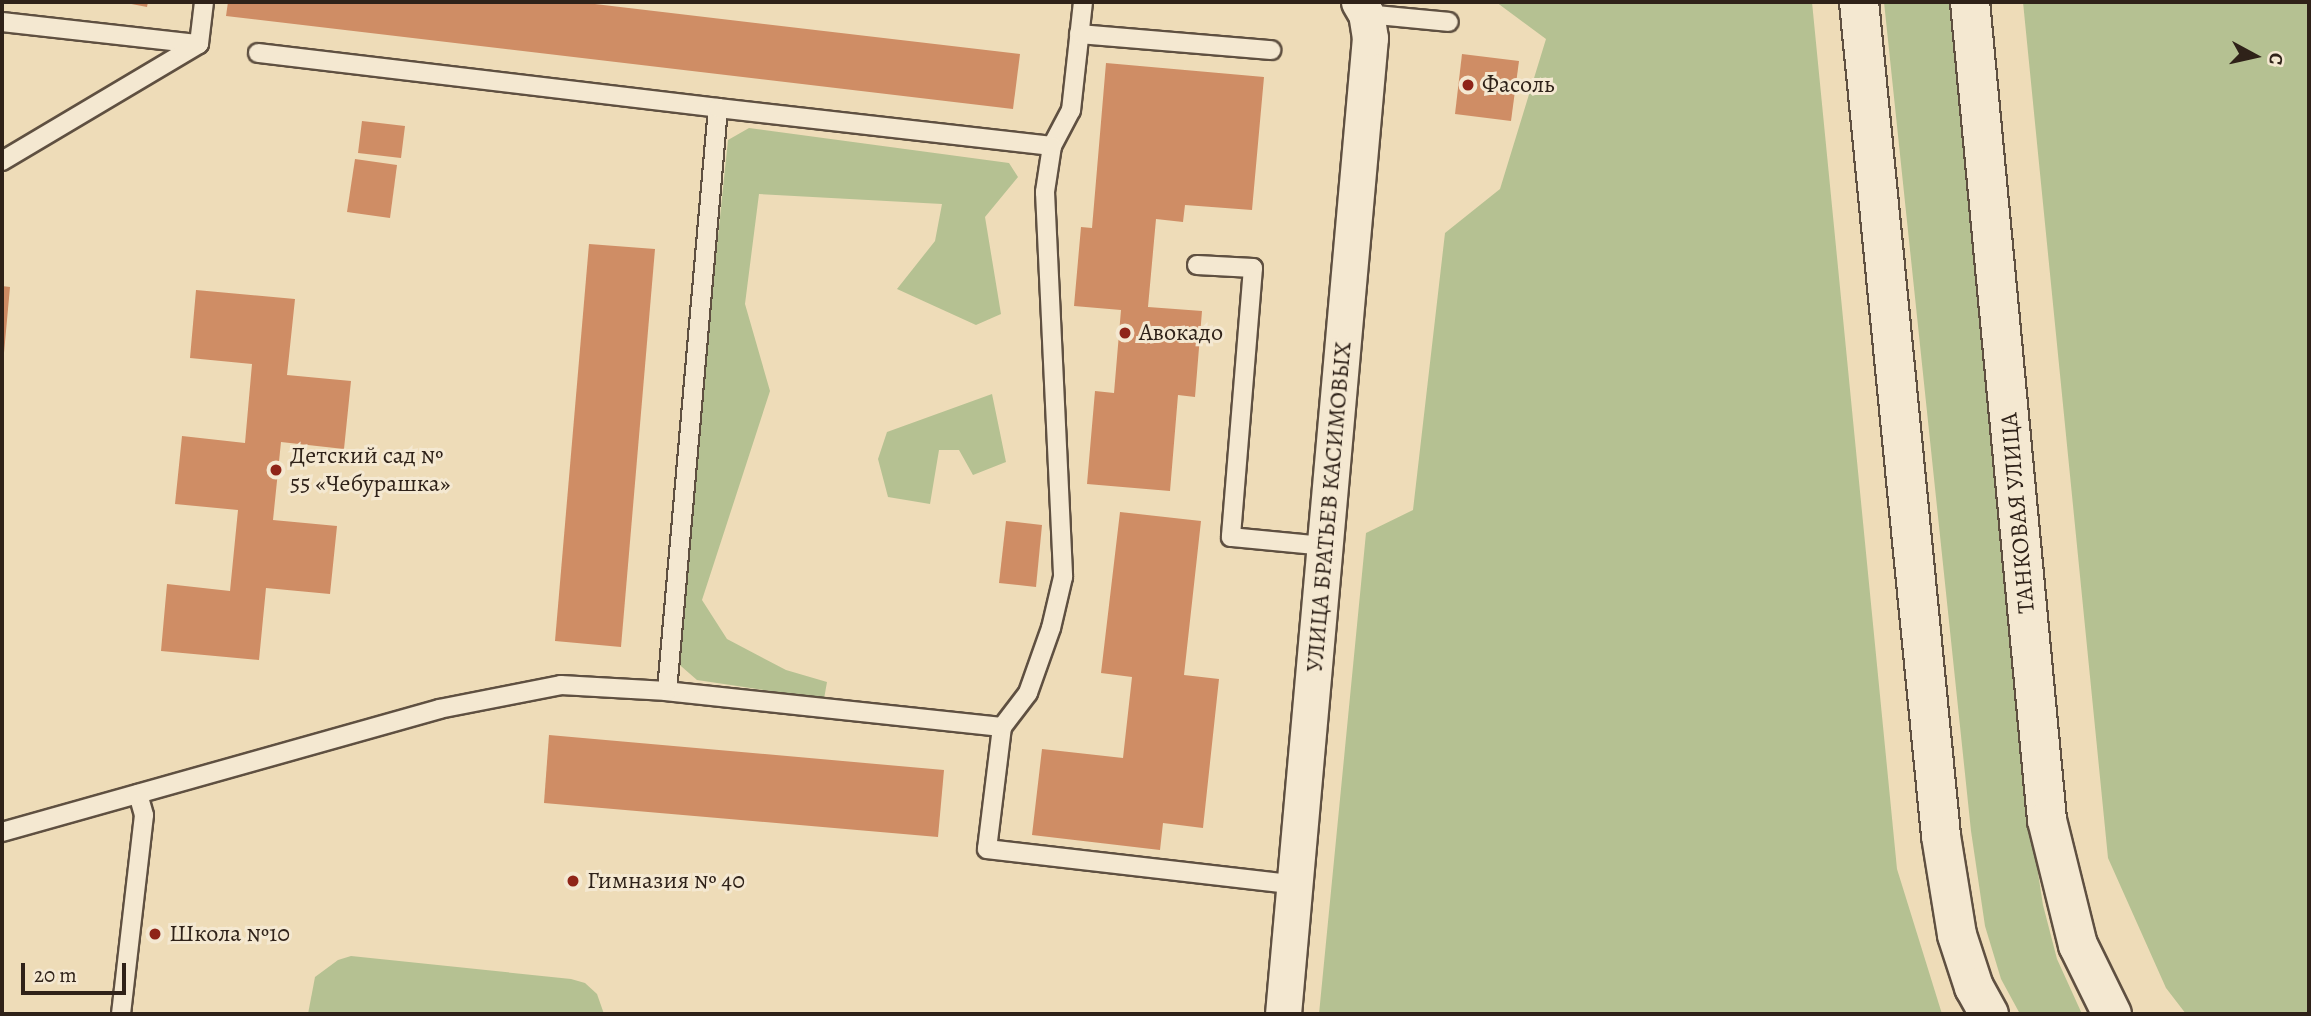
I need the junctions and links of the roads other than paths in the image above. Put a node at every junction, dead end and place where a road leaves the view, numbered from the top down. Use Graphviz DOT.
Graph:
graph roads {
  1 [pos="204,2"];
  2 [pos="1083,2"];
  3 [pos="1859,2"];
  4 [pos="1970,2"];
  5 [pos="1363,8"];
  6 [pos="2,22"];
  7 [pos="1449,22"];
  8 [pos="1079,34"];
  9 [pos="199,44"];
  10 [pos="1271,50"];
  11 [pos="258,53"];
  12 [pos="718,108"];
  13 [pos="1052,146"];
  14 [pos="2,161"];
  15 [pos="1197,265"];
  16 [pos="1325,546"];
  17 [pos="667,691"];
  18 [pos="1002,727"];
  19 [pos="138,794"];
  20 [pos="2,832"];
  21 [pos="1296,885"];
  22 [pos="121,1014"];
  23 [pos="1283,1014"];
  24 [pos="1989,1014"];
  25 [pos="2112,1014"];
  1 -- 9 [label="lane"];
  2 -- 8 [label="lane"];
  3 -- 24 [label="main road"];
  4 -- 25 [label="main road, ТАНКОВАЯ УЛИЦА"];
  5 -- 7 [label="lane"];
  5 -- 16 [label="street, УЛИЦА БРАТЬЕВ КАСИМОВЫХ"];
  6 -- 9 [label="lane"];
  8 -- 10 [label="lane"];
  8 -- 13 [label="lane"];
  9 -- 14 [label="lane"];
  11 -- 12 [label="lane"];
  12 -- 13 [label="lane"];
  12 -- 17 [label="lane"];
  13 -- 18 [label="lane"];
  15 -- 16 [label="lane"];
  16 -- 21 [label="street, УЛИЦА БРАТЬЕВ КАСИМОВЫХ"];
  17 -- 18 [label="lane"];
  17 -- 19 [label="lane"];
  18 -- 21 [label="lane"];
  19 -- 20 [label="lane"];
  19 -- 22 [label="lane"];
  21 -- 23 [label="street, УЛИЦА БРАТЬЕВ КАСИМОВЫХ"];
}
